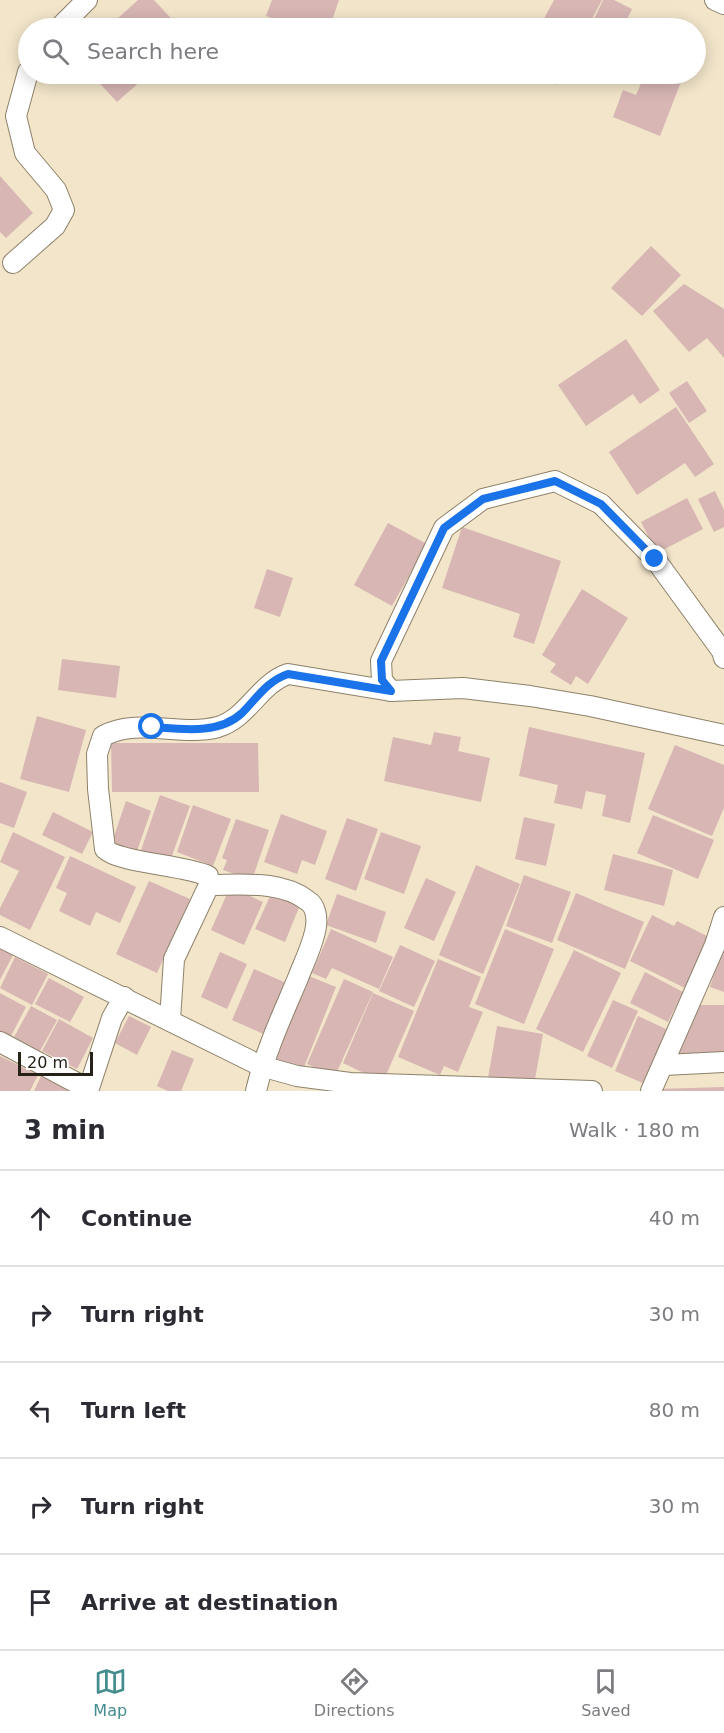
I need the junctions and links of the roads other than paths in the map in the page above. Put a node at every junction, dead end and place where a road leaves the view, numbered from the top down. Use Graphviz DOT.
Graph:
graph roads {
  1 [pos="87,0"];
  2 [pos="715,0"];
  3 [pos="724,4"];
  4 [pos="69,18"];
  5 [pos="25,84"];
  6 [pos="13,263"];
  7 [pos="724,658"];
  8 [pos="391,691"];
  9 [pos="724,735"];
  10 [pos="209,885"];
  11 [pos="724,917"];
  12 [pos="0,937"];
  13 [pos="124,997"];
  14 [pos="170,1020"];
  15 [pos="0,1042"];
  16 [pos="724,1062"];
  17 [pos="664,1065"];
  18 [pos="261,1066"];
  19 [pos="88,1090"];
  20 [pos="256,1091"];
  21 [pos="592,1091"];
  22 [pos="651,1091"];
  1 -- 4 [label="street"];
  2 -- 3 [label="street"];
  5 -- 6 [label="street"];
  7 -- 8 [label="street"];
  8 -- 9 [label="street"];
  8 -- 10 [label="street"];
  10 -- 14 [label="street"];
  10 -- 18 [label="street"];
  11 -- 17 [label="street"];
  12 -- 13 [label="street"];
  13 -- 14 [label="street"];
  13 -- 19 [label="street"];
  14 -- 18 [label="street"];
  15 -- 19 [label="street"];
  16 -- 17 [label="street"];
  17 -- 22 [label="street"];
  18 -- 20 [label="street"];
  18 -- 21 [label="street"];
}
